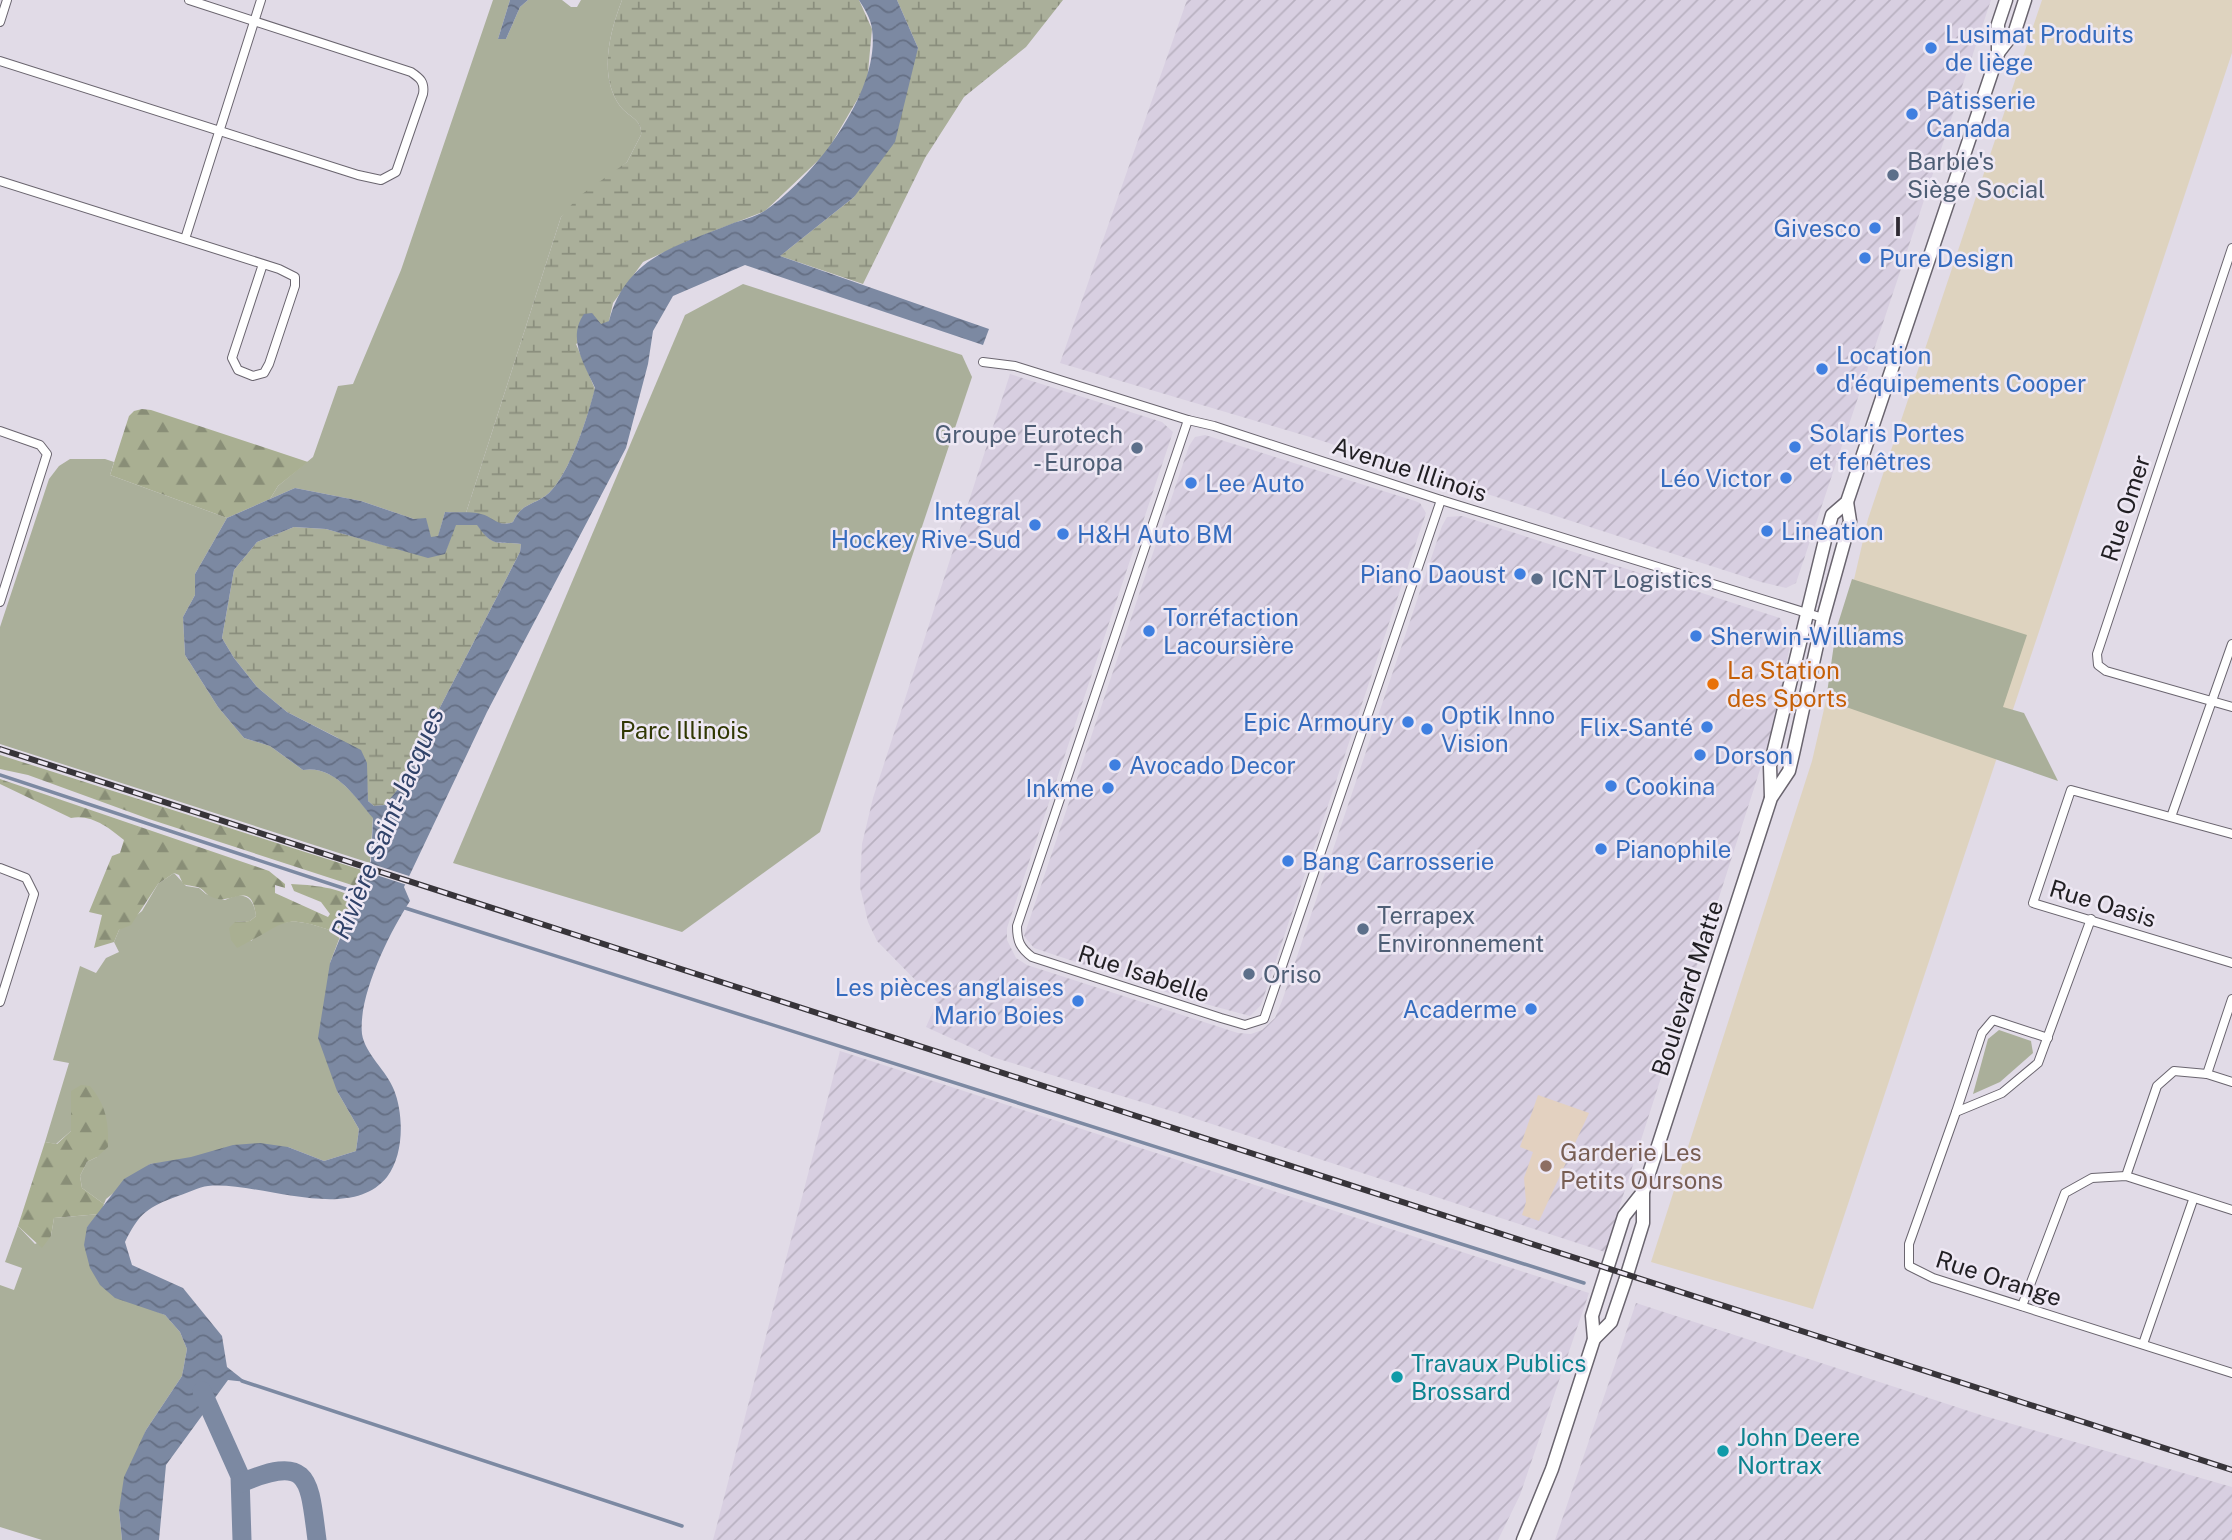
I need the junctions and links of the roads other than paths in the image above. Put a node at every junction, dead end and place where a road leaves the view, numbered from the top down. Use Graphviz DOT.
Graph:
graph roads {
  1 [pos="7,0"];
  2 [pos="189,0"];
  3 [pos="261,0"];
  4 [pos="2006,0"];
  5 [pos="2025,0"];
  6 [pos="254,21"];
  7 [pos="0,22"];
  8 [pos="1998,54"];
  9 [pos="0,61"];
  10 [pos="219,131"];
  11 [pos="0,181"];
  12 [pos="185,240"];
  13 [pos="2232,248"];
  14 [pos="263,264"];
  15 [pos="983,362"];
  16 [pos="1188,421"];
  17 [pos="0,431"];
  18 [pos="1441,500"];
  19 [pos="1847,502"];
  20 [pos="0,601"];
  21 [pos="1805,613"];
  22 [pos="1824,618"];
  23 [pos="2232,644"];
  24 [pos="2213,702"];
  25 [pos="2232,707"];
  26 [pos="1771,797"];
  27 [pos="2171,817"];
  28 [pos="2232,834"];
  29 [pos="0,868"];
  30 [pos="2091,919"];
  31 [pos="2232,964"];
  32 [pos="2232,999"];
  33 [pos="0,1002"];
  34 [pos="2048,1038"];
  35 [pos="2207,1073"];
  36 [pos="2232,1082"];
  37 [pos="1956,1112"];
  38 [pos="2126,1176"];
  39 [pos="1643,1192"];
  40 [pos="2193,1200"];
  41 [pos="2232,1210"];
  42 [pos="2022,1306"];
  43 [pos="1594,1339"];
  44 [pos="2143,1344"];
  45 [pos="2232,1373"];
  46 [pos="1523,1540"];
  1 -- 7 [label="street"];
  2 -- 6 [label="street"];
  3 -- 6 [label="street"];
  4 -- 8 [label="main road, Boulevard Matte"];
  5 -- 8 [label="main road, Boulevard Matte"];
  6 -- 10 [label="street"];
  6 -- 10 [label="street"];
  8 -- 19 [label="main road, Boulevard Matte"];
  9 -- 10 [label="street"];
  10 -- 12 [label="street"];
  11 -- 12 [label="street"];
  12 -- 14 [label="street"];
  13 -- 24 [label="street, Rue Omer"];
  14 -- 14 [label="street"];
  15 -- 16 [label="street, Avenue Illinois"];
  16 -- 18 [label="street, Avenue Illinois"];
  16 -- 18 [label="street, Rue Isabelle"];
  17 -- 20 [label="street"];
  18 -- 21 [label="street, Avenue Illinois"];
  19 -- 21 [label="main road, Boulevard Matte"];
  19 -- 22 [label="main road, Boulevard Matte"];
  21 -- 22 [label="street, Avenue Illinois"];
  21 -- 26 [label="main road, Boulevard Matte"];
  22 -- 26 [label="main road, Boulevard Matte"];
  23 -- 24 [label="street"];
  24 -- 25 [label="street, Rue Omer"];
  24 -- 27 [label="street"];
  26 -- 39 [label="main road, Boulevard Matte"];
  27 -- 28 [label="street"];
  27 -- 30 [label="street, Rue Oasis"];
  29 -- 33 [label="street"];
  30 -- 31 [label="street, Rue Oasis"];
  30 -- 34 [label="street"];
  32 -- 35 [label="street"];
  34 -- 37 [label="street"];
  34 -- 37 [label="street, Rue Orange"];
  35 -- 36 [label="street"];
  35 -- 38 [label="street"];
  37 -- 42 [label="street, Rue Orange"];
  38 -- 40 [label="street"];
  38 -- 42 [label="street"];
  39 -- 43 [label="main road, Boulevard Matte"];
  39 -- 43 [label="main road, Boulevard Matte"];
  40 -- 41 [label="street"];
  40 -- 44 [label="street"];
  42 -- 44 [label="street, Rue Orange"];
  43 -- 46 [label="main road, Boulevard Matte"];
  44 -- 45 [label="street, Rue Orange"];
}
